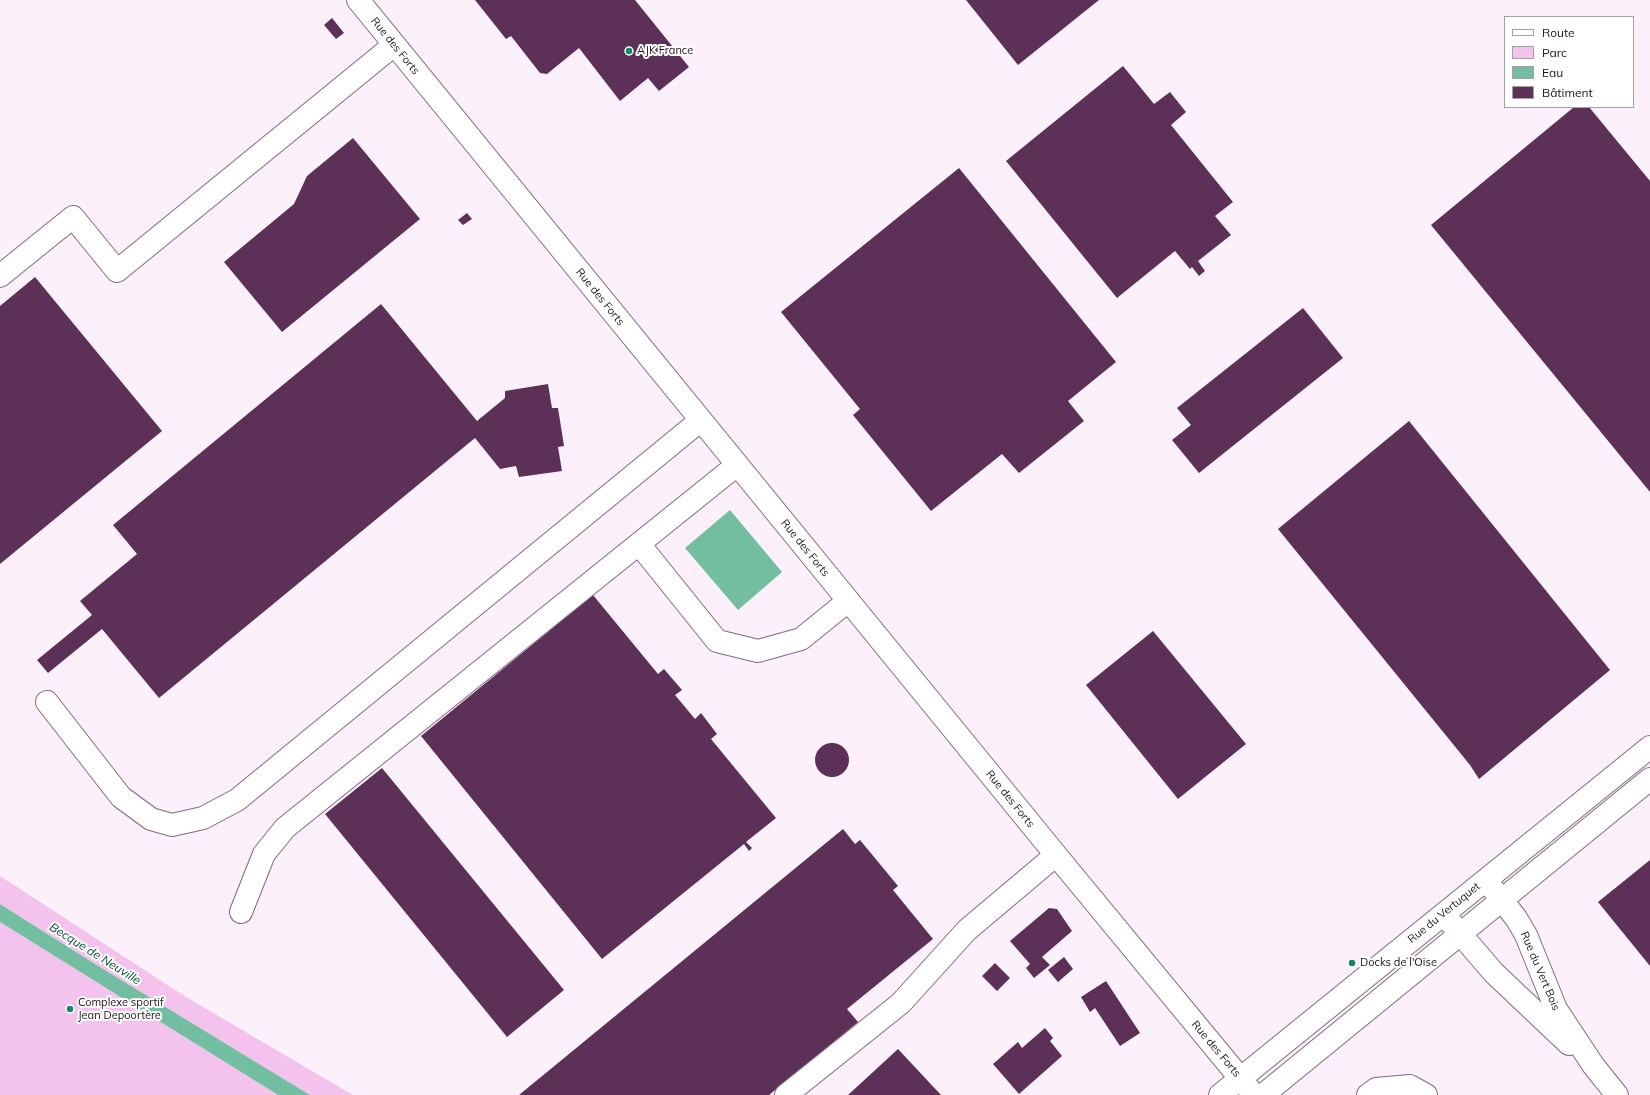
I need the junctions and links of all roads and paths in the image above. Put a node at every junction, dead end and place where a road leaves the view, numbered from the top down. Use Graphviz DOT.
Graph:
graph roads {
  1 [pos="358,0"];
  2 [pos="394,45"];
  3 [pos="0,276"];
  4 [pos="701,420"];
  5 [pos="737,465"];
  6 [pos="639,544"];
  7 [pos="848,601"];
  8 [pos="47,702"];
  9 [pos="1650,747"];
  10 [pos="1650,779"];
  11 [pos="1056,855"];
  12 [pos="1486,880"];
  13 [pos="1502,900"];
  14 [pos="240,912"];
  15 [pos="1443,914"];
  16 [pos="1460,935"];
  17 [pos="1593,1065"];
  18 [pos="1247,1087"];
  19 [pos="786,1095"];
  20 [pos="1220,1095"];
  21 [pos="1264,1095"];
  22 [pos="1368,1095"];
  23 [pos="1426,1095"];
  24 [pos="1617,1095"];
  1 -- 2 [label="street, Rue des Forts"];
  2 -- 3 [label="street"];
  2 -- 4 [label="street, Rue des Forts"];
  4 -- 5 [label="street, Rue des Forts"];
  4 -- 8 [label="street"];
  5 -- 6 [label="street"];
  5 -- 7 [label="street, Rue des Forts"];
  6 -- 7 [label="street"];
  6 -- 14 [label="street"];
  7 -- 11 [label="street, Rue des Forts"];
  9 -- 12 [label="street, Rue du Vertuquet"];
  10 -- 13 [label="street"];
  11 -- 18 [label="street, Rue des Forts"];
  11 -- 19 [label="street"];
  12 -- 13 [label="street, Rue du Vert Bois"];
  12 -- 15 [label="street, Rue du Vertuquet"];
  13 -- 16 [label="street"];
  13 -- 17 [label="street, Rue du Vert Bois"];
  15 -- 16 [label="street, Rue du Vert Bois"];
  15 -- 18 [label="street, Rue du Vertuquet"];
  16 -- 17 [label="street, Rue du Vert Bois"];
  16 -- 21 [label="street"];
  17 -- 24 [label="street, Rue du Vert Bois"];
  18 -- 20 [label="street, Rue du Vertuquet"];
  22 -- 23 [label="street"];
}
